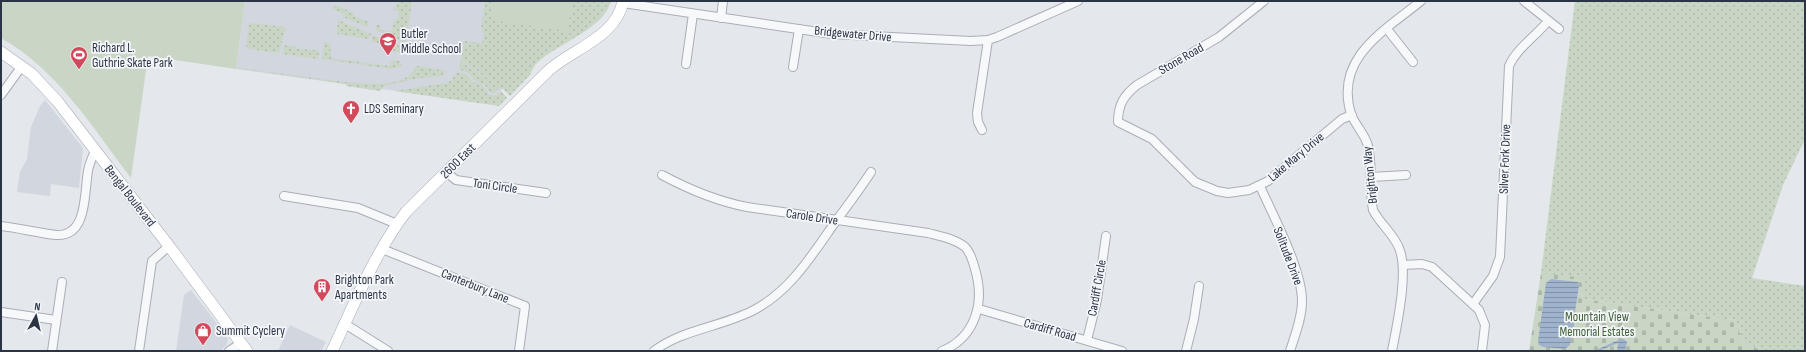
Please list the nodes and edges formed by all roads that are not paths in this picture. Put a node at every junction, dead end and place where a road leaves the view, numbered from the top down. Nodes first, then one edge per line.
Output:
1 (724, 1) edge
2 (1078, 1) edge
3 (1420, 1) edge
4 (1524, 1) edge
5 (623, 2) edge
6 (1259, 2) edge
7 (693, 14) junction
8 (721, 18) junction
9 (1548, 21) junction
10 (799, 29) junction
11 (1387, 29) junction
12 (1559, 29) dead end
13 (988, 40) junction
14 (1, 52) edge
15 (1413, 62) dead end
16 (686, 64) dead end
17 (22, 66) junction
18 (793, 67) dead end
19 (1, 95) edge
20 (1352, 116) junction
21 (1118, 122) joint
22 (982, 130) dead end
23 (95, 151) junction
24 (446, 172) junction
25 (871, 172) dead end
26 (662, 175) dead end
27 (1406, 175) dead end
28 (1371, 177) junction
29 (1260, 186) junction
30 (546, 193) dead end
31 (284, 196) dead end
32 (837, 220) junction
33 (397, 224) junction
34 (1, 226) edge
35 (1106, 236) dead end
36 (170, 246) junction
37 (382, 249) junction
38 (1403, 265) junction
39 (62, 282) dead end
40 (1198, 286) dead end
41 (1473, 304) junction
42 (979, 309) junction
43 (1, 312) edge
44 (56, 320) junction
45 (345, 324) junction
46 (1087, 340) junction
47 (244, 347) edge
48 (52, 351) edge
49 (139, 351) edge
50 (229, 351) edge
51 (332, 351) edge
52 (388, 351) edge
53 (519, 351) edge
54 (654, 351) edge
55 (942, 351) edge
56 (1122, 351) edge
57 (1186, 351) edge
58 (1290, 351) edge
59 (1392, 351) edge
60 (1482, 351) edge

1 - 8 street
2 - 13 street, Bridgewater Drive
3 - 11 street, Brighton Way
4 - 9 street
5 - 7 street, Bridgewater Drive
5 - 24 street, 2600 East
6 - 21 street, Stone Road
7 - 8 street, Bridgewater Drive
7 - 16 street
8 - 10 street, Bridgewater Drive
9 - 12 street
9 - 41 street, Silver Fork Drive
10 - 13 street, Bridgewater Drive
10 - 18 street
11 - 15 street
11 - 20 street, Brighton Way
13 - 22 street
14 - 17 street, Bengal Boulevard
17 - 19 street
17 - 23 street, Bengal Boulevard
20 - 28 street, Brighton Way
20 - 29 street, Lake Mary Drive
21 - 29 street, Lake Mary Drive
23 - 34 street
23 - 36 street, Bengal Boulevard
24 - 30 street, Toni Circle
24 - 33 street, 2600 East
25 - 32 street
26 - 32 street, Carole Drive
27 - 28 street
28 - 38 street, Brighton Way
29 - 58 street, Solitude Drive
31 - 33 street
32 - 42 street, Carole Drive
32 - 54 street
33 - 37 street, 2600 East
35 - 46 street, Cardiff Circle
36 - 47 street, Bengal Boulevard
36 - 49 street
37 - 45 street, 2600 East
37 - 53 street, Canterbury Lane
38 - 41 street
38 - 59 street, Brighton Way
39 - 44 street
40 - 57 street
41 - 60 street
42 - 46 street, Cardiff Road
42 - 55 street
43 - 44 street
44 - 48 street
45 - 51 street, 2600 East
45 - 52 street
46 - 56 street, Cardiff Road
47 - 50 street

